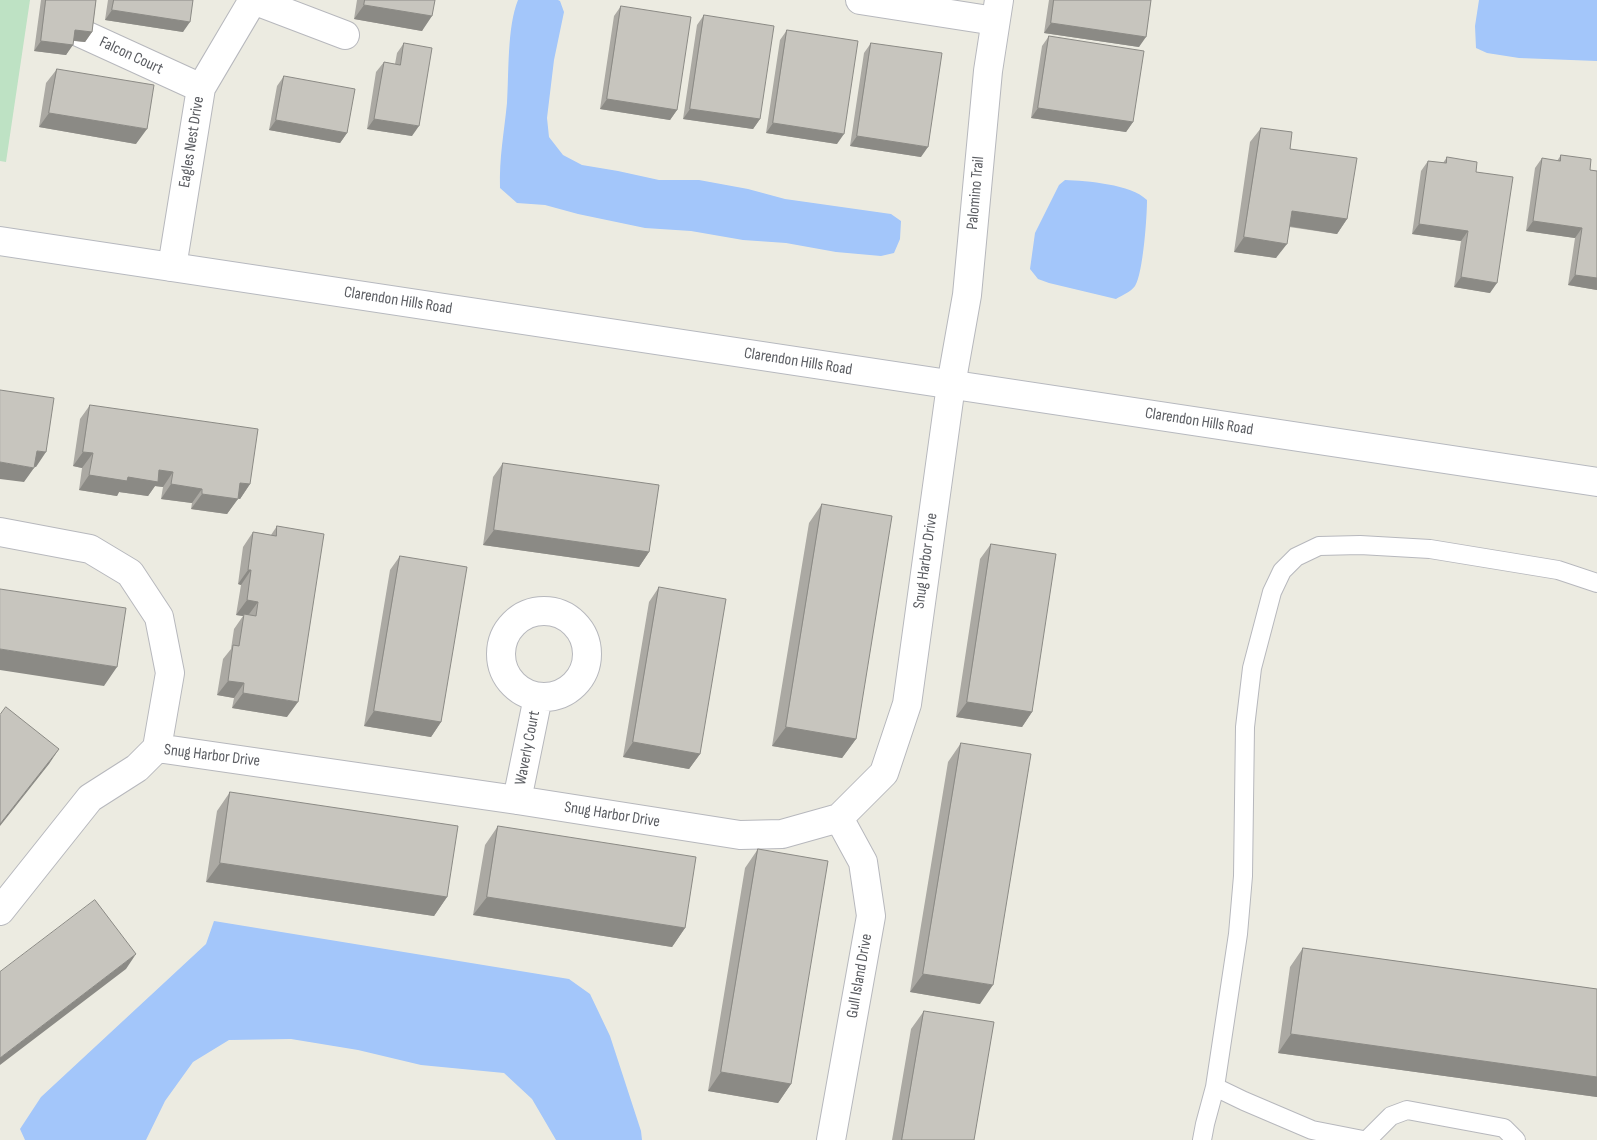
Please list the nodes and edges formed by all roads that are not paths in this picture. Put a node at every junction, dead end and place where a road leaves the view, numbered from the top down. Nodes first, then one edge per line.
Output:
1 (253, 0) edge
2 (860, 0) edge
3 (997, 11) edge
4 (61, 24) edge
5 (345, 35) dead end
6 (201, 88) junction
7 (0, 241) edge
8 (172, 267) junction
9 (950, 385) junction
10 (1597, 482) edge
11 (0, 532) edge
12 (1597, 583) edge
13 (538, 697) dead end
14 (157, 748) junction
15 (517, 800) junction
16 (839, 818) junction
17 (0, 911) edge
18 (1216, 1087) junction
19 (831, 1140) edge
20 (1202, 1140) edge
21 (1365, 1140) edge
22 (1516, 1140) edge

1 - 5 street
1 - 6 street, Eagles Nest Drive
2 - 3 street
3 - 9 street, Palomino Trail
4 - 6 street, Falcon Court
6 - 8 street, Eagles Nest Drive
7 - 8 street, Clarendon Hills Road
8 - 9 street, Clarendon Hills Road
9 - 10 street, Clarendon Hills Road
9 - 16 street, Snug Harbor Drive
11 - 14 street
12 - 18 lane
13 - 15 street, Waverly Court
14 - 15 street, Snug Harbor Drive
14 - 17 street, Snug Harbor Drive
15 - 16 street, Snug Harbor Drive
16 - 19 street, Gull Island Drive
18 - 20 lane
18 - 21 lane
21 - 22 lane

